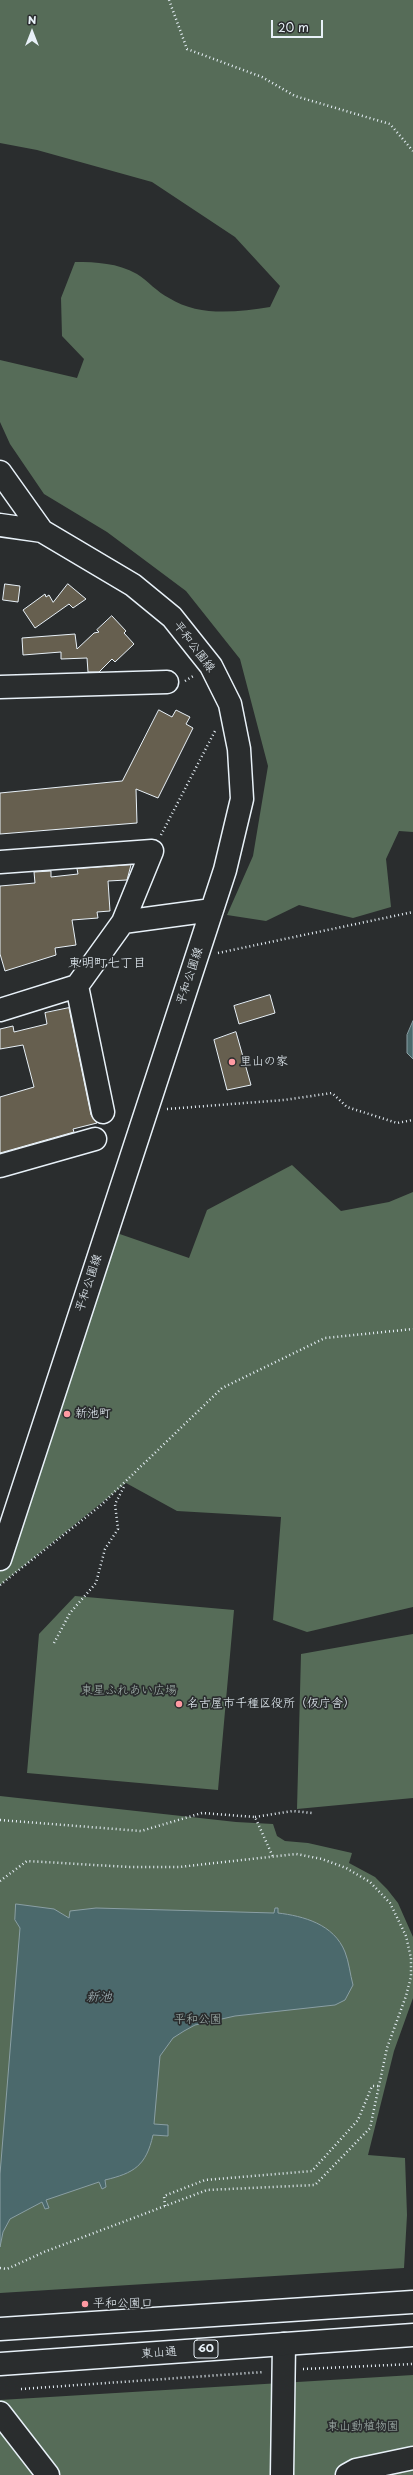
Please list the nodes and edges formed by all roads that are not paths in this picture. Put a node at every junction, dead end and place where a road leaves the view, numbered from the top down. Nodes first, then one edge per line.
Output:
1 (0, 472) edge
2 (0, 526) edge
3 (42, 531) junction
4 (167, 682) road end
5 (0, 687) edge
6 (0, 862) edge
7 (212, 910) junction
8 (123, 922) junction
9 (77, 986) junction
10 (0, 1010) edge
11 (103, 1112) dead end
12 (95, 1139) dead end
13 (0, 1166) edge
14 (0, 1559) edge
15 (413, 2302) edge
16 (0, 2329) edge
17 (413, 2335) edge
18 (284, 2344) junction
19 (0, 2364) edge
20 (0, 2413) edge
21 (413, 2458) edge
22 (48, 2475) edge
23 (282, 2475) edge
24 (347, 2475) edge

1 - 3 street, 平和公園線
2 - 3 street
3 - 7 street, 平和公園線
4 - 5 street
6 - 8 street
7 - 8 street
7 - 14 street, 平和公園線
8 - 9 street
9 - 10 street
9 - 11 street
12 - 13 street
15 - 16 street
17 - 18 street, 東山通 / 60
18 - 19 street, 東山通 / 60
18 - 23 street
20 - 22 street
21 - 24 street

